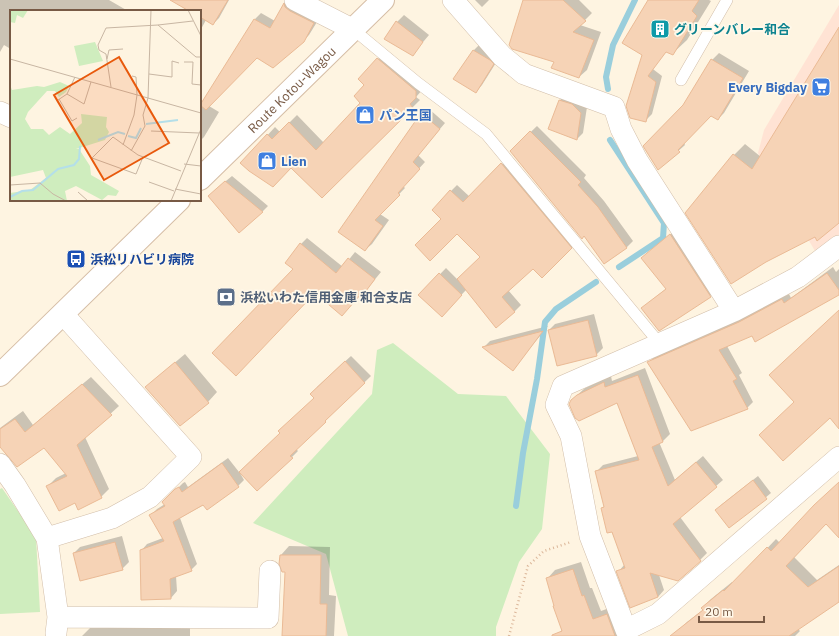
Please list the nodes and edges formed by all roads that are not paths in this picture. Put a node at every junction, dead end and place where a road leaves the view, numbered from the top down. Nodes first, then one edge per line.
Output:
1 (295, 0) edge
2 (383, 0) edge
3 (453, 0) edge
4 (727, 0) edge
5 (354, 30) junction
6 (681, 80) dead end
7 (0, 112) edge
8 (10, 117) edge
9 (201, 178) edge
10 (177, 201) edge
11 (837, 251) edge
12 (734, 311) junction
13 (63, 314) junction
14 (660, 344) junction
15 (0, 375) edge
16 (839, 457) edge
17 (0, 464) edge
18 (48, 538) junction
19 (270, 571) dead end

1 - 5 street
2 - 5 main road, Route Kotou-Wagou
3 - 12 street
4 - 6 lane
5 - 9 main road, Route Kotou-Wagou
5 - 14 lane
7 - 8 street
10 - 13 main road
11 - 12 street
12 - 14 street
13 - 15 main road
13 - 18 street
14 - 16 street
17 - 18 street
18 - 19 street

